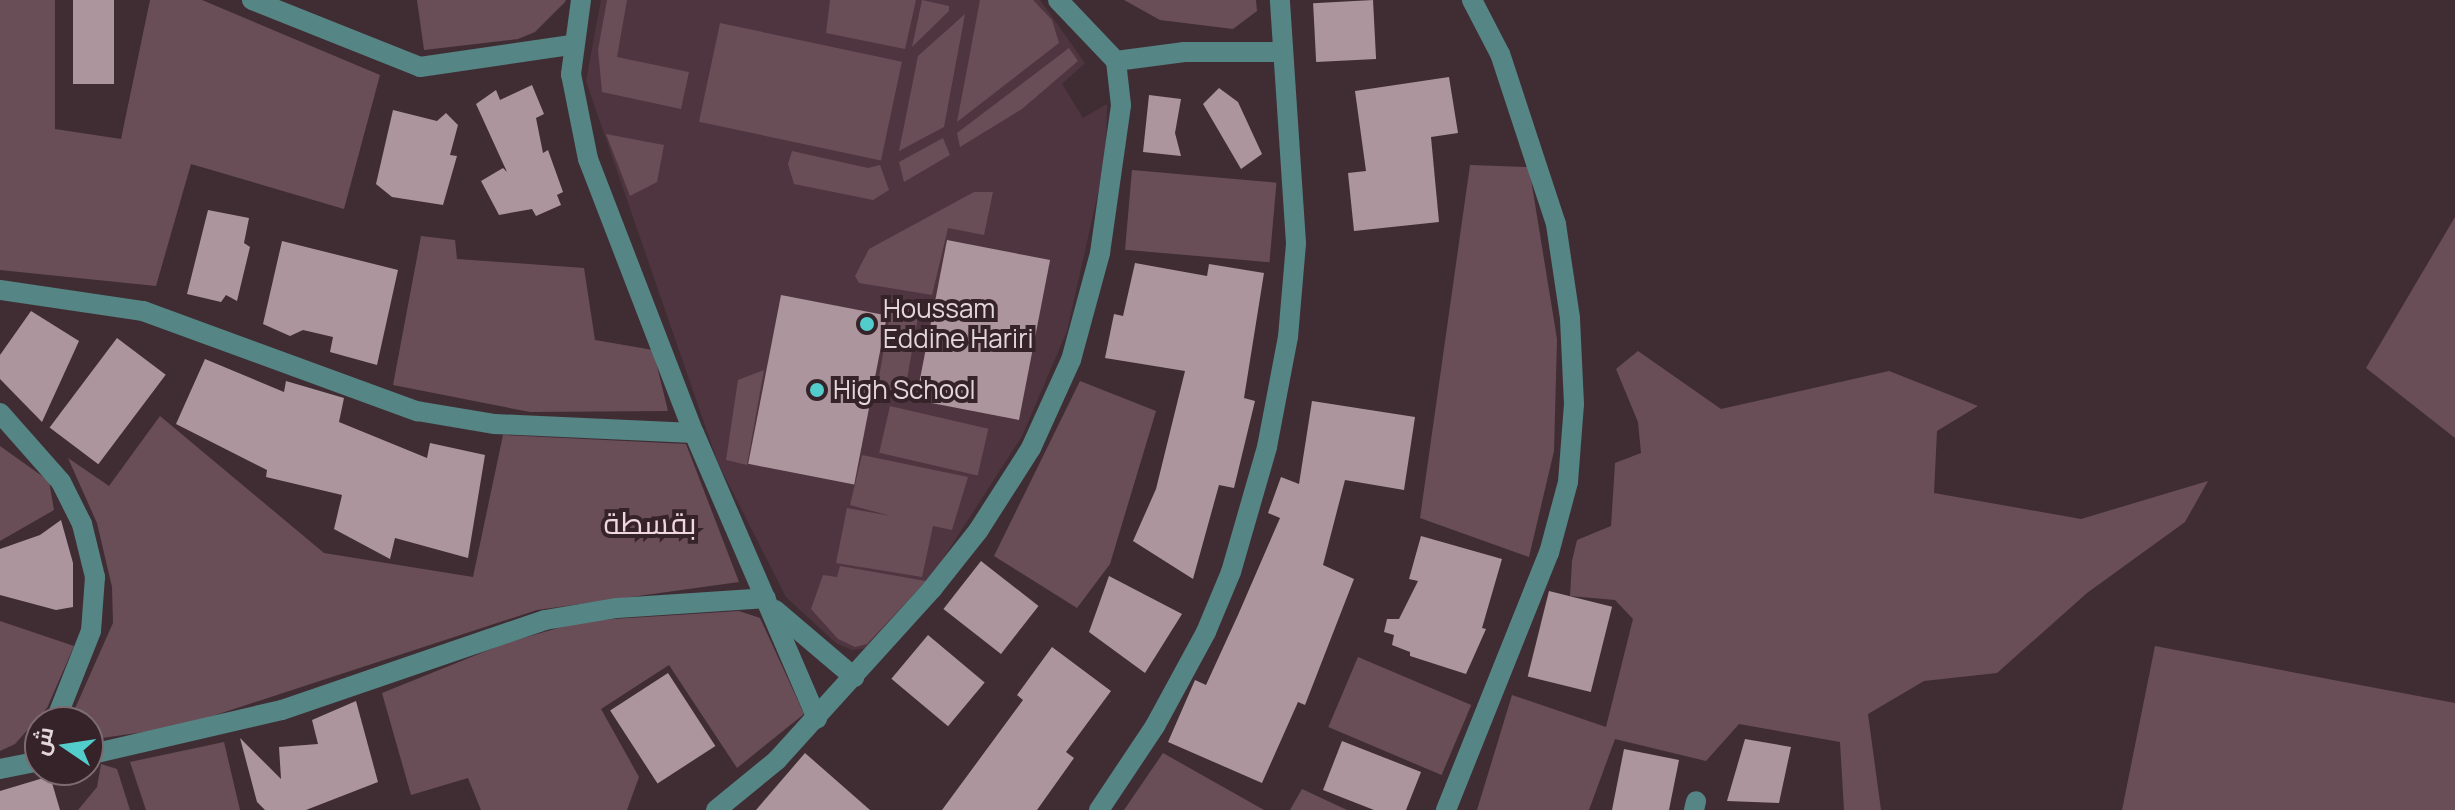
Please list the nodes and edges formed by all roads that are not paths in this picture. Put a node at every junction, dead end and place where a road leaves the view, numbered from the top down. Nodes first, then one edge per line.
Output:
1 (252, 0) edge
2 (581, 0) edge
3 (1058, 0) edge
4 (1280, 0) edge
5 (1472, 0) edge
6 (571, 45) junction
7 (1280, 52) junction
8 (1116, 61) junction
9 (0, 290) edge
10 (0, 413) edge
11 (694, 433) junction
12 (768, 602) junction
13 (854, 677) junction
14 (62, 706) edge
15 (817, 719) junction
16 (104, 752) edge
17 (24, 763) edge
18 (0, 769) edge
19 (716, 810) edge
20 (1099, 810) edge
21 (1446, 810) edge

1 - 6 street
2 - 6 street
3 - 8 street
4 - 7 street
5 - 21 street
6 - 11 street
7 - 8 street
7 - 20 street
8 - 13 street
9 - 11 street
10 - 14 street
11 - 12 street
12 - 13 street
12 - 15 street
12 - 16 street
13 - 15 street
15 - 19 street
17 - 18 street

